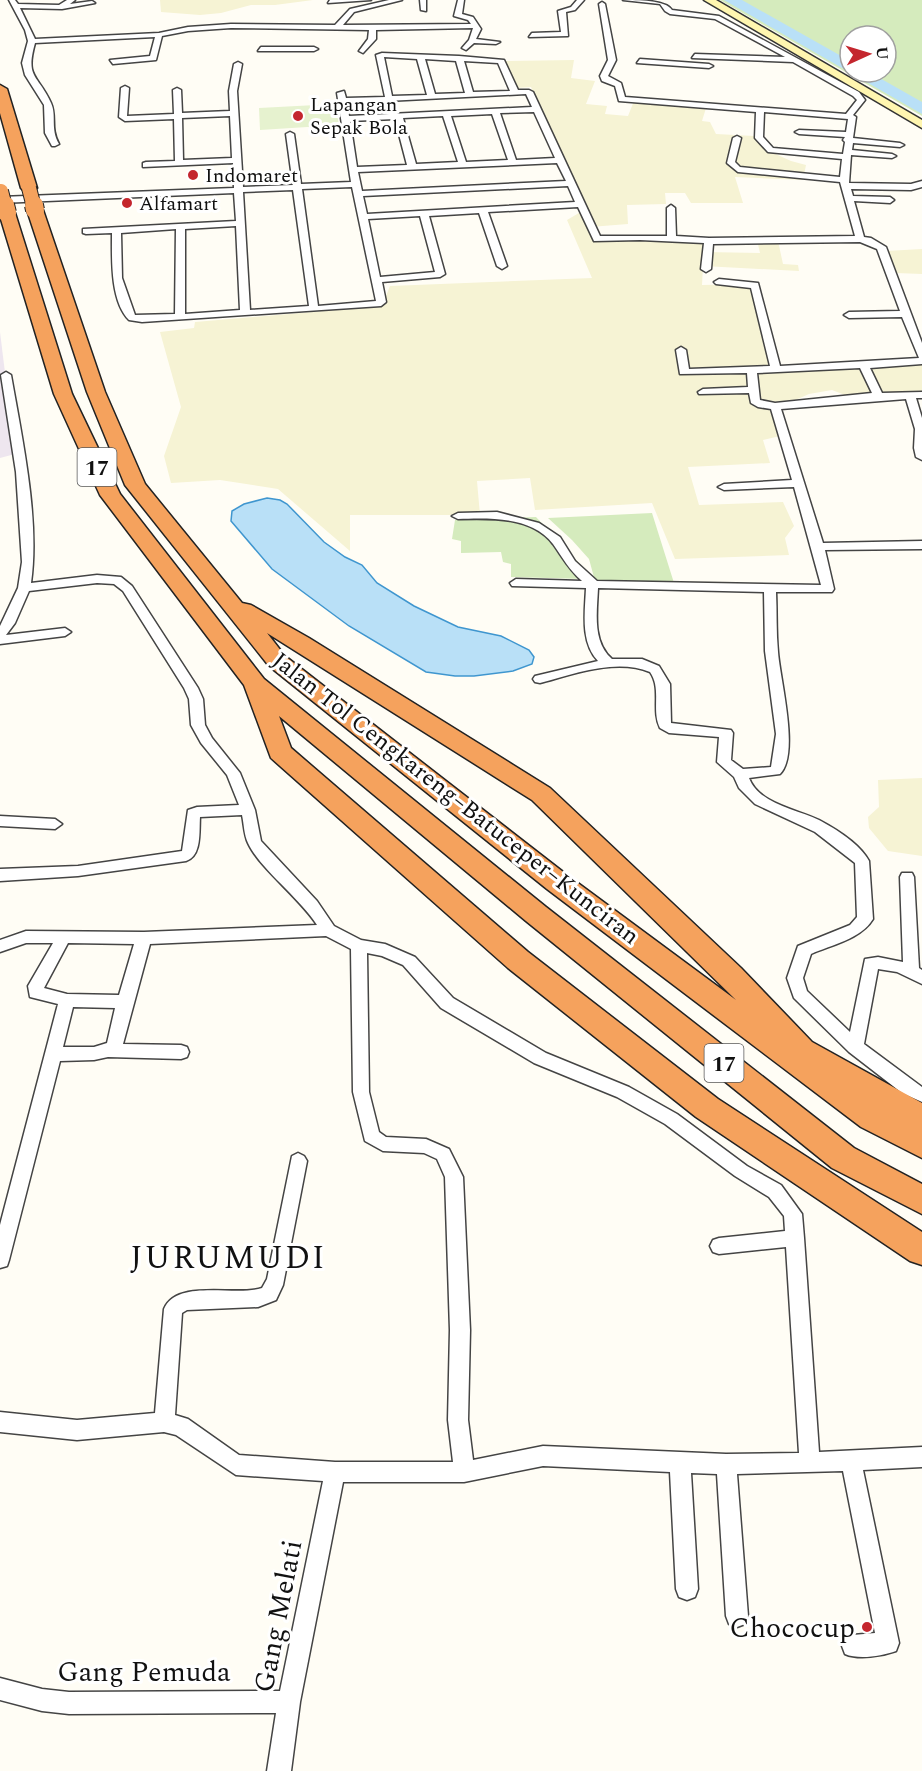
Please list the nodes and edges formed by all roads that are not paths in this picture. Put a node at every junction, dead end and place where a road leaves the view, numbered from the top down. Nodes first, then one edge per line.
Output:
1 (72, 0) edge
2 (399, 0) edge
3 (423, 0) edge
4 (462, 0) edge
5 (709, 0) edge
6 (630, 1) edge
7 (330, 2) dead end
8 (370, 2) edge
9 (591, 2) edge
10 (15, 3) edge
11 (92, 3) dead end
12 (62, 7) junction
13 (424, 10) dead end
14 (476, 26) junction
15 (336, 28) junction
16 (373, 28) junction
17 (159, 35) junction
18 (532, 35) dead end
19 (32, 41) junction
20 (472, 41) junction
21 (263, 42) junction
22 (496, 42) dead end
23 (314, 50) dead end
24 (363, 51) dead end
25 (420, 56) junction
26 (461, 56) junction
27 (796, 60) junction
28 (640, 61) dead end
29 (113, 62) dead end
30 (238, 64) dead end
31 (693, 65) junction
32 (712, 66) dead end
33 (691, 76) dead end
34 (125, 88) dead end
35 (0, 89) edge
36 (177, 90) dead end
37 (514, 91) junction
38 (470, 94) junction
39 (432, 97) junction
40 (389, 98) junction
41 (537, 109) junction
42 (495, 111) junction
43 (760, 111) junction
44 (234, 114) junction
45 (446, 114) junction
46 (849, 115) junction
47 (398, 116) junction
48 (178, 117) junction
49 (345, 118) junction
50 (922, 125) edge
51 (800, 132) dead end
52 (290, 134) dead end
53 (737, 138) dead end
54 (848, 138) junction
55 (55, 144) dead end
56 (900, 145) dead end
57 (847, 155) junction
58 (892, 156) dead end
59 (237, 160) junction
60 (560, 160) junction
61 (767, 161) junction
62 (513, 162) junction
63 (179, 164) junction
64 (146, 165) dead end
65 (463, 165) junction
66 (412, 167) junction
67 (354, 170) junction
68 (570, 183) junction
69 (844, 183) junction
70 (922, 184) edge
71 (297, 187) junction
72 (357, 189) junction
73 (238, 190) junction
74 (848, 198) junction
75 (2, 199) edge
76 (890, 200) dead end
77 (580, 204) junction
78 (671, 208) dead end
79 (483, 210) junction
80 (424, 214) junction
81 (363, 217) junction
82 (240, 223) junction
83 (181, 225) junction
84 (746, 227) dead end
85 (118, 230) junction
86 (86, 231) dead end
87 (672, 239) junction
88 (860, 239) junction
89 (710, 241) junction
90 (747, 242) junction
91 (502, 266) dead end
92 (706, 269) dead end
93 (377, 280) junction
94 (718, 282) dead end
95 (314, 309) junction
96 (245, 313) junction
97 (905, 314) junction
98 (849, 315) dead end
99 (180, 317) junction
100 (681, 350) dead end
101 (922, 359) edge
102 (864, 365) junction
103 (752, 370) junction
104 (776, 370) junction
105 (6, 375) dead end
106 (753, 390) junction
107 (703, 392) dead end
108 (916, 395) edge
109 (878, 396) junction
110 (775, 405) junction
111 (922, 457) edge
112 (798, 483) junction
113 (724, 487) dead end
114 (458, 516) dead end
115 (922, 545) edge
116 (818, 547) junction
117 (592, 583) junction
118 (516, 584) dead end
119 (24, 588) junction
120 (770, 589) junction
121 (230, 603) junction
122 (65, 632) dead end
123 (0, 635) edge
124 (0, 640) edge
125 (607, 662) junction
126 (540, 680) dead end
127 (256, 684) junction
128 (740, 774) junction
129 (248, 810) junction
130 (0, 821) edge
131 (56, 824) dead end
132 (0, 875) edge
133 (907, 877) dead end
134 (329, 930) junction
135 (144, 938) junction
136 (63, 939) junction
137 (0, 946) edge
138 (359, 946) junction
139 (916, 974) edge
140 (67, 1000) junction
141 (125, 1002) junction
142 (855, 1047) junction
143 (110, 1051) junction
144 (181, 1052) dead end
145 (53, 1053) junction
146 (922, 1095) edge
147 (922, 1118) edge
148 (922, 1145) edge
149 (298, 1161) dead end
150 (922, 1200) edge
151 (795, 1238) junction
152 (719, 1246) dead end
153 (922, 1250) edge
154 (0, 1260) edge
155 (0, 1422) edge
156 (164, 1422) junction
157 (922, 1457) edge
158 (680, 1461) junction
159 (851, 1461) junction
160 (810, 1463) junction
161 (726, 1464) junction
162 (335, 1472) junction
163 (464, 1472) junction
164 (687, 1589) dead end
165 (737, 1616) dead end
166 (853, 1646) dead end
167 (0, 1689) edge
168 (288, 1702) junction
169 (279, 1771) edge

1 - 12 street
2 - 8 street
3 - 13 street
4 - 14 street
5 - 50 main road
6 - 9 street
6 - 27 street
7 - 8 street
8 - 15 street
9 - 18 street
9 - 43 street
10 - 12 street
10 - 19 street
11 - 12 street
14 - 16 street
14 - 20 street
15 - 16 street
15 - 21 street
16 - 24 street
17 - 19 street
17 - 21 street
17 - 29 street
19 - 55 street
20 - 22 street
20 - 26 street
21 - 23 street
25 - 26 street
25 - 39 street
25 - 40 street
26 - 37 street
26 - 38 street
27 - 31 street
27 - 46 street
28 - 31 street
30 - 44 street
31 - 32 street
31 - 33 street
34 - 48 street
35 - 121 highway, Jalan Tol Cengkareng–Batuceper–Kunciran / 17, bridge
36 - 48 street
37 - 38 street
37 - 41 street
38 - 39 street
39 - 40 street
40 - 49 street
41 - 42 street
41 - 60 street
42 - 45 street
42 - 62 street
43 - 46 street
43 - 61 street
44 - 48 street
44 - 59 street
45 - 47 street
45 - 65 street
46 - 54 street
47 - 49 street
47 - 66 street
48 - 63 street
49 - 67 street
51 - 54 street
52 - 71 street
53 - 61 street
54 - 56 street
54 - 57 street
57 - 58 street
57 - 61 street
57 - 69 street
59 - 63 street
59 - 73 street
60 - 62 street
60 - 68 street
61 - 69 street
62 - 65 street
63 - 64 street
65 - 66 street
66 - 67 street
67 - 72 street
68 - 72 street
68 - 77 street
69 - 70 street
69 - 74 street
71 - 72 street
71 - 73 street
71 - 95 street
72 - 81 street
73 - 75 street
73 - 82 street
74 - 76 street
74 - 88 street
75 - 127 highway, Jalan Tol Cengkareng–Batuceper–Kunciran / 17
77 - 79 street
77 - 87 street
78 - 87 street
79 - 80 street
79 - 91 street
80 - 81 street
80 - 93 street
81 - 93 street
82 - 83 street
82 - 96 street
83 - 85 street
83 - 99 street
84 - 90 street
85 - 86 street
85 - 99 street
87 - 89 street
88 - 90 street
88 - 97 street
89 - 90 street
89 - 92 street
93 - 95 street
94 - 104 street
95 - 96 street
96 - 99 street
97 - 98 street
97 - 101 street
100 - 103 street
101 - 102 street
102 - 104 street
102 - 109 street
103 - 104 street
103 - 106 street
105 - 119 street
106 - 107 street
106 - 110 street
108 - 109 street
108 - 111 street
109 - 110 street
110 - 112 street
112 - 113 street
112 - 116 street
114 - 117 street
115 - 116 street
116 - 120 street
117 - 118 street
117 - 120 street
117 - 125 street
119 - 123 street
119 - 129 street
120 - 128 street
121 - 147 highway
121 - 148 highway, Jalan Tol Cengkareng–Batuceper–Kunciran / 17
122 - 124 street
125 - 126 street
125 - 128 street
127 - 150 highway, Jalan Tol Cengkareng–Batuceper–Kunciran / 17
127 - 153 highway
128 - 142 street
129 - 132 street
129 - 134 street
130 - 131 street
133 - 139 street
134 - 135 street
134 - 138 street
135 - 136 street
135 - 141 street
136 - 137 street
136 - 140 street
138 - 151 street
138 - 163 street
139 - 142 street
140 - 141 street
140 - 145 street
141 - 143 street
142 - 146 street
143 - 144 street
143 - 145 street
145 - 154 street
149 - 156 street
151 - 152 street
151 - 160 street
155 - 156 street
156 - 162 street
157 - 159 street
158 - 161 street
158 - 163 street
158 - 164 street
159 - 160 street
159 - 166 street
160 - 161 street
161 - 165 street
162 - 163 street
162 - 168 street, Gang Melati
167 - 168 street, Gang Pemuda
168 - 169 street, Gang Melati

